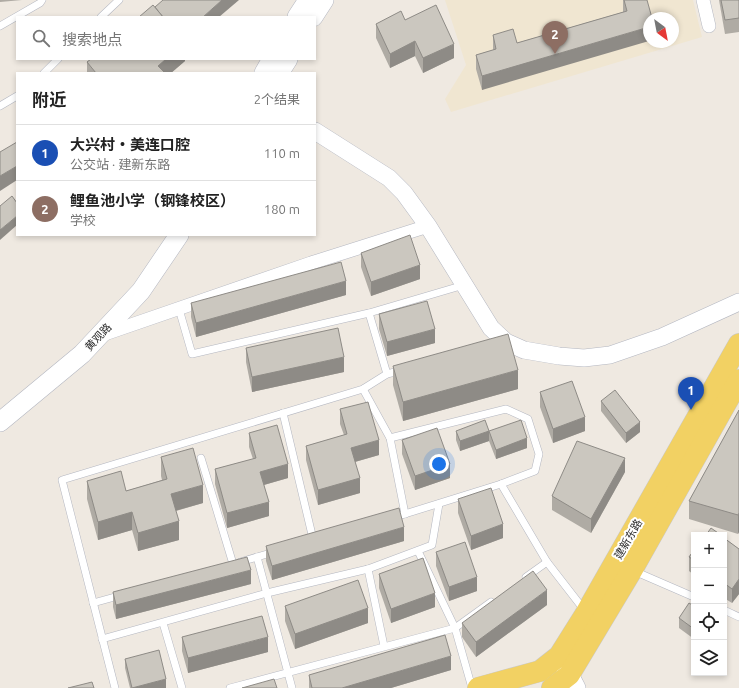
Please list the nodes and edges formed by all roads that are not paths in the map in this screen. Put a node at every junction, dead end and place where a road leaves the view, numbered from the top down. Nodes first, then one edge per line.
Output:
1 (42, 0) edge
2 (119, 0) edge
3 (308, 0) edge
4 (324, 0) edge
5 (703, 0) edge
6 (18, 16) edge
7 (102, 16) edge
8 (298, 16) edge
9 (314, 16) edge
10 (16, 17) edge
11 (0, 26) edge
12 (710, 26) dead end
13 (57, 60) edge
14 (271, 60) edge
15 (287, 60) edge
16 (45, 72) edge
17 (265, 72) edge
18 (280, 72) edge
19 (16, 97) edge
20 (0, 106) edge
21 (316, 132) edge
22 (428, 226) junction
23 (164, 236) edge
24 (178, 236) edge
25 (464, 285) junction
26 (739, 302) edge
27 (179, 309) junction
28 (369, 313) junction
29 (99, 336) junction
30 (739, 344) edge
31 (409, 368) edge
32 (387, 374) junction
33 (739, 380) edge
34 (363, 389) junction
35 (0, 406) edge
36 (283, 413) junction
37 (0, 422) edge
38 (390, 438) junction
39 (201, 458) dead end
40 (501, 484) junction
41 (439, 504) junction
42 (405, 514) junction
43 (383, 520) edge
44 (312, 540) edge
45 (278, 550) edge
46 (418, 551) junction
47 (257, 557) junction
48 (547, 562) junction
49 (368, 569) junction
50 (632, 570) junction
51 (522, 579) edge
52 (130, 593) edge
53 (267, 594) junction
54 (691, 596) edge
55 (498, 597) edge
56 (94, 603) junction
57 (727, 611) edge
58 (586, 613) junction
59 (739, 617) edge
60 (163, 623) junction
61 (455, 628) junction
62 (102, 639) junction
63 (384, 646) junction
64 (559, 656) junction
65 (288, 672) junction
66 (544, 679) edge
67 (573, 681) edge
68 (115, 688) edge
69 (182, 688) edge
70 (230, 688) edge
71 (292, 688) edge
72 (472, 688) edge
73 (478, 688) edge
74 (552, 688) edge

1 - 6 lane
2 - 7 lane
3 - 8 main road
4 - 9 main road
5 - 12 street
10 - 11 lane
13 - 16 lane
14 - 17 main road
15 - 18 main road
19 - 20 lane
21 - 22 street
22 - 25 street
22 - 27 street
23 - 35 main road, 黄观路
24 - 29 main road, 黄观路
25 - 26 street
25 - 28 lane
27 - 28 lane
27 - 29 street
28 - 32 lane
29 - 37 main road, 黄观路
30 - 58 main road, 建新东路
31 - 32 lane
32 - 34 lane
33 - 50 main road, 建新东路
34 - 36 lane
34 - 38 lane
36 - 44 lane
36 - 56 lane
38 - 40 lane
38 - 42 lane
39 - 47 lane
40 - 41 lane
40 - 48 lane
41 - 42 lane
41 - 46 lane
42 - 43 lane
45 - 47 lane
46 - 49 lane
46 - 61 lane
47 - 53 lane
48 - 51 lane
48 - 58 lane
49 - 53 lane
49 - 63 lane
50 - 54 lane
50 - 67 main road, 建新东路
52 - 56 lane
53 - 60 lane
53 - 65 lane
55 - 61 lane
56 - 62 lane
57 - 59 lane
58 - 64 main road, 建新东路
60 - 62 lane
60 - 69 lane
61 - 63 lane
61 - 72 lane
62 - 68 lane
63 - 65 lane
64 - 66 main road, 建新东路
64 - 67 main road
65 - 70 lane
65 - 71 lane
66 - 73 main road, 建新东路
67 - 74 main road, 建新东路

